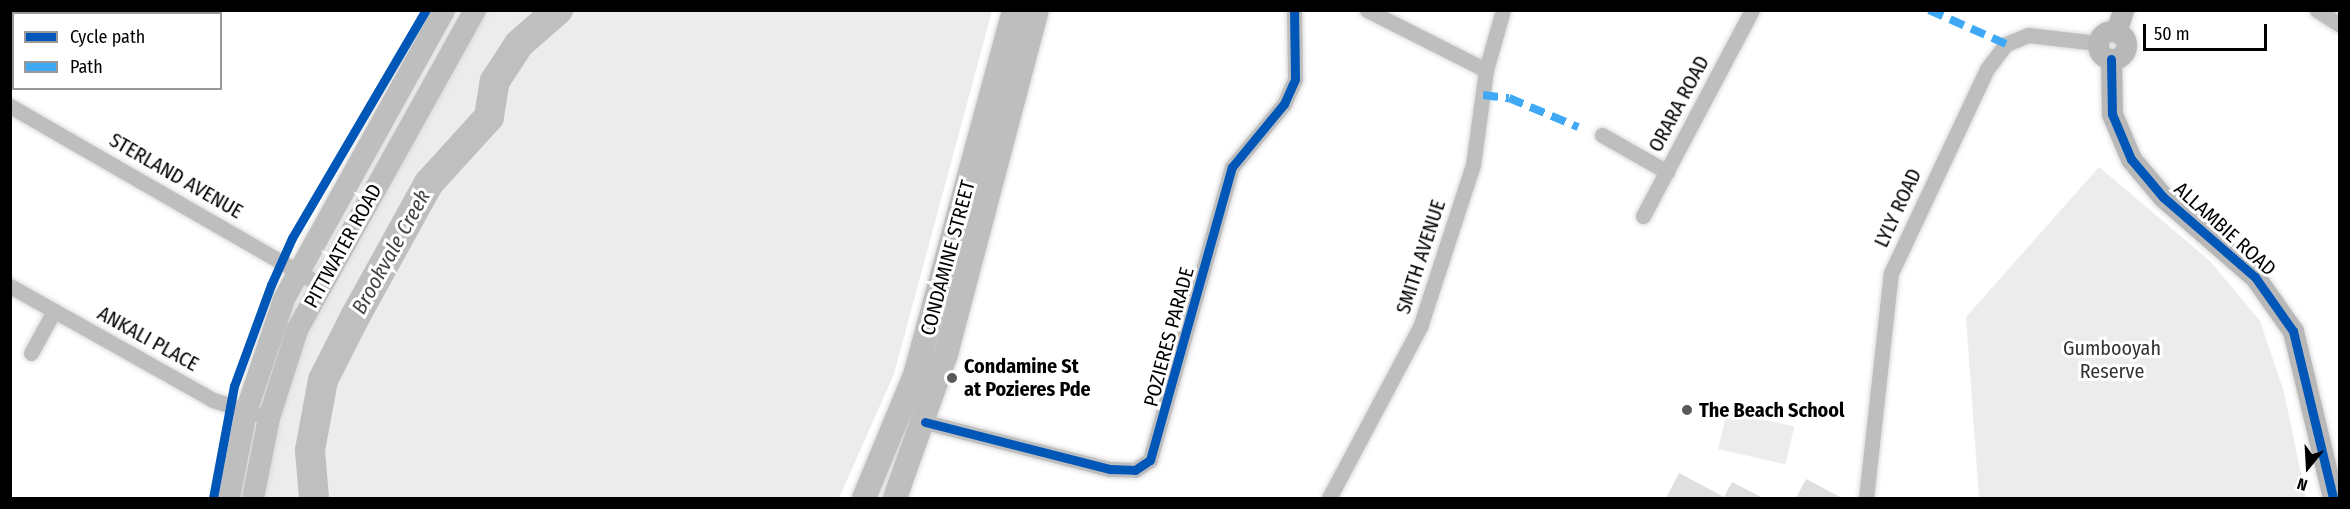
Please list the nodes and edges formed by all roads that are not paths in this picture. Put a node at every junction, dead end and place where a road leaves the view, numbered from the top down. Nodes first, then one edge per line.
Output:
1 (444, 10) edge
2 (475, 10) edge
3 (1014, 10) edge
4 (1037, 10) edge
5 (1294, 10) edge
6 (1367, 10) edge
7 (1503, 10) edge
8 (1752, 10) edge
9 (2123, 10) edge
10 (2317, 10) edge
11 (2340, 25) edge
12 (2108, 45) junction
13 (1486, 70) junction
14 (10, 106) edge
15 (1602, 135) dead end
16 (1667, 172) junction
17 (1642, 216) dead end
18 (297, 271) junction
19 (319, 284) junction
20 (10, 286) edge
21 (54, 311) junction
22 (31, 353) dead end
23 (246, 412) junction
24 (269, 418) junction
25 (925, 422) junction
26 (911, 459) junction
27 (229, 498) edge
28 (254, 498) edge
29 (864, 498) edge
30 (895, 498) edge
31 (908, 498) edge
32 (1329, 498) edge
33 (1866, 498) edge
34 (2332, 498) edge

1 - 18 main road, PITTWATER ROAD
2 - 19 main road, PITTWATER ROAD
3 - 29 highway, CONDAMINE STREET
4 - 25 highway, CONDAMINE STREET
5 - 25 street, POZIERES PARADE
6 - 13 street
7 - 13 street, SMITH AVENUE
8 - 16 street, ORARA ROAD
9 - 12 main road, ALLAMBIE ROAD
10 - 11 street
12 - 33 street, LYLY ROAD
12 - 34 main road, ALLAMBIE ROAD
13 - 32 street, SMITH AVENUE
14 - 18 street, STERLAND AVENUE
15 - 16 street
16 - 17 street, ORARA ROAD
18 - 19 street, STERLAND AVENUE
18 - 23 main road, PITTWATER ROAD
19 - 24 main road, PITTWATER ROAD
20 - 21 street, ANKALI PLACE
21 - 22 street
21 - 23 street, ANKALI PLACE
23 - 24 street, ANKALI PLACE
23 - 27 main road, PITTWATER ROAD
24 - 28 main road, PITTWATER ROAD
25 - 26 highway, CONDAMINE STREET
26 - 30 highway, CONDAMINE STREET
26 - 31 highway

